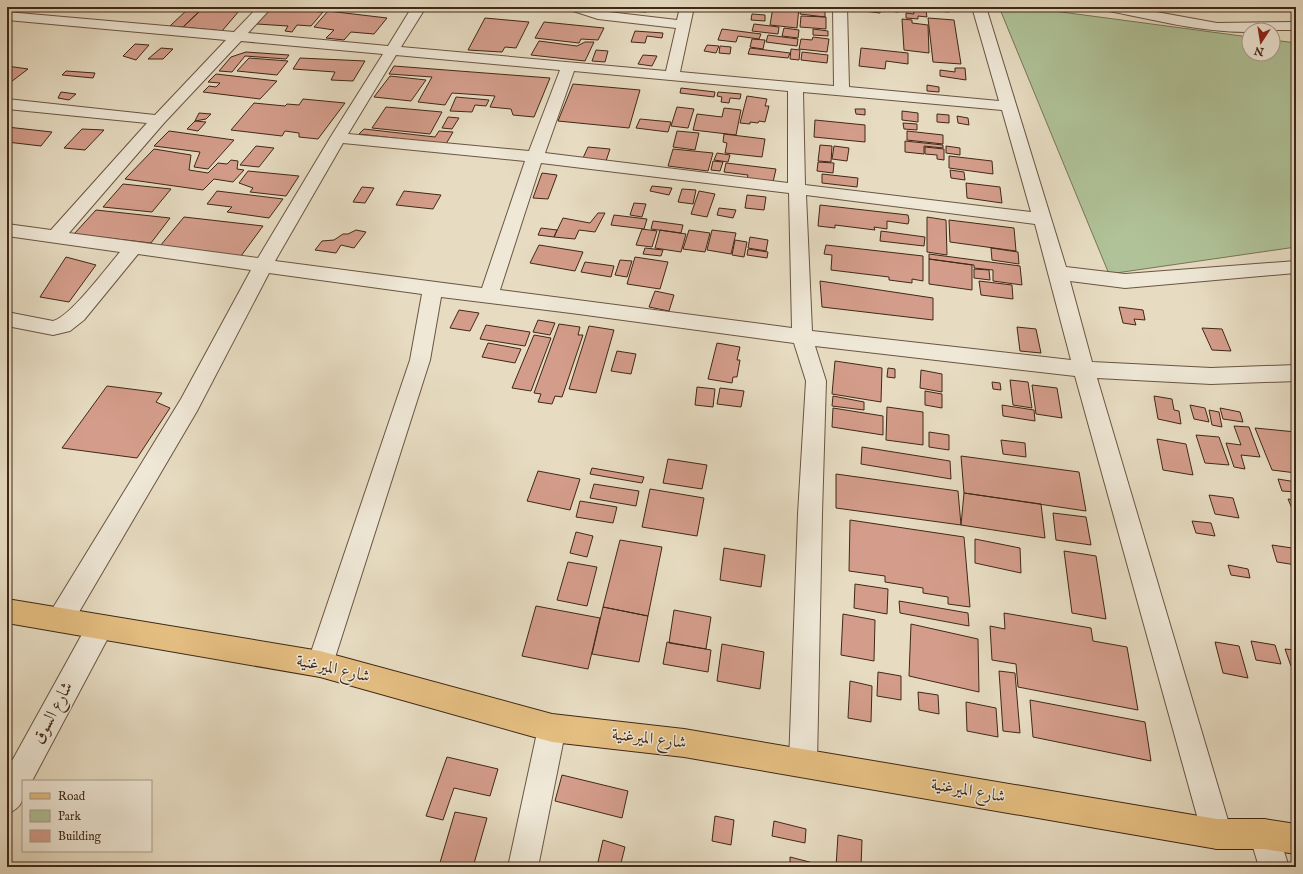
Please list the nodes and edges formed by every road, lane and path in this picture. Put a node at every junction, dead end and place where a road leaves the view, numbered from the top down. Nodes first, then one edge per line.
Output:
1 (264, 7) edge
2 (419, 7) edge
3 (575, 7) edge
4 (687, 7) edge
5 (840, 7) edge
6 (979, 7) edge
7 (1109, 7) edge
8 (100, 11) dead end
9 (7, 16) edge
10 (85, 23) junction
11 (684, 25) junction
12 (1296, 26) edge
13 (236, 37) junction
14 (392, 50) junction
15 (569, 66) junction
16 (672, 76) junction
17 (795, 86) junction
18 (842, 91) junction
19 (7, 104) edge
20 (1008, 106) junction
21 (159, 120) junction
22 (338, 138) junction
23 (535, 157) junction
24 (797, 190) junction
25 (1042, 219) junction
26 (7, 230) edge
27 (56, 236) junction
28 (134, 247) junction
29 (263, 266) junction
30 (1296, 267) edge
31 (1058, 272) junction
32 (433, 289) junction
33 (489, 295) junction
34 (7, 319) edge
35 (802, 337) junction
36 (1084, 370) junction
37 (1296, 373) edge
38 (7, 611) edge
39 (60, 620) junction
40 (100, 627) junction
41 (320, 664) junction
42 (552, 728) junction
43 (803, 763) junction
44 (7, 799) edge
45 (1217, 834) junction
46 (1264, 834) junction
47 (1296, 839) edge
48 (523, 867) edge
49 (1274, 867) edge

1 - 13 street
2 - 14 street
3 - 11 street
4 - 11 street
5 - 18 street
6 - 20 street
7 - 12 street
8 - 10 street
9 - 10 street
10 - 13 street
11 - 16 street
13 - 14 street
13 - 21 street
14 - 15 street
14 - 22 street
15 - 16 street
15 - 23 street
16 - 17 street
17 - 18 street
17 - 24 street
18 - 20 street
19 - 21 street
20 - 25 street
21 - 27 street
22 - 23 street
22 - 29 street
23 - 24 street
23 - 33 street
24 - 25 street
24 - 35 street
25 - 31 street
26 - 27 street
27 - 28 street
28 - 29 street
28 - 34 street
29 - 32 street
29 - 39 street
30 - 31 street
31 - 36 street
32 - 33 street
32 - 41 street
33 - 35 street
35 - 36 street
35 - 43 street
36 - 37 street
36 - 45 street
38 - 39 main road, شارع الميرغنية
39 - 40 main road, شارع الميرغنية
40 - 41 main road, شارع الميرغنية
40 - 44 street, شارع السوق
41 - 42 main road, شارع الميرغنية
42 - 43 main road, شارع الميرغنية
42 - 48 street
43 - 45 main road, شارع الميرغنية
45 - 46 main road, شارع الميرغنية
46 - 47 main road, شارع الميرغنية
46 - 49 street

